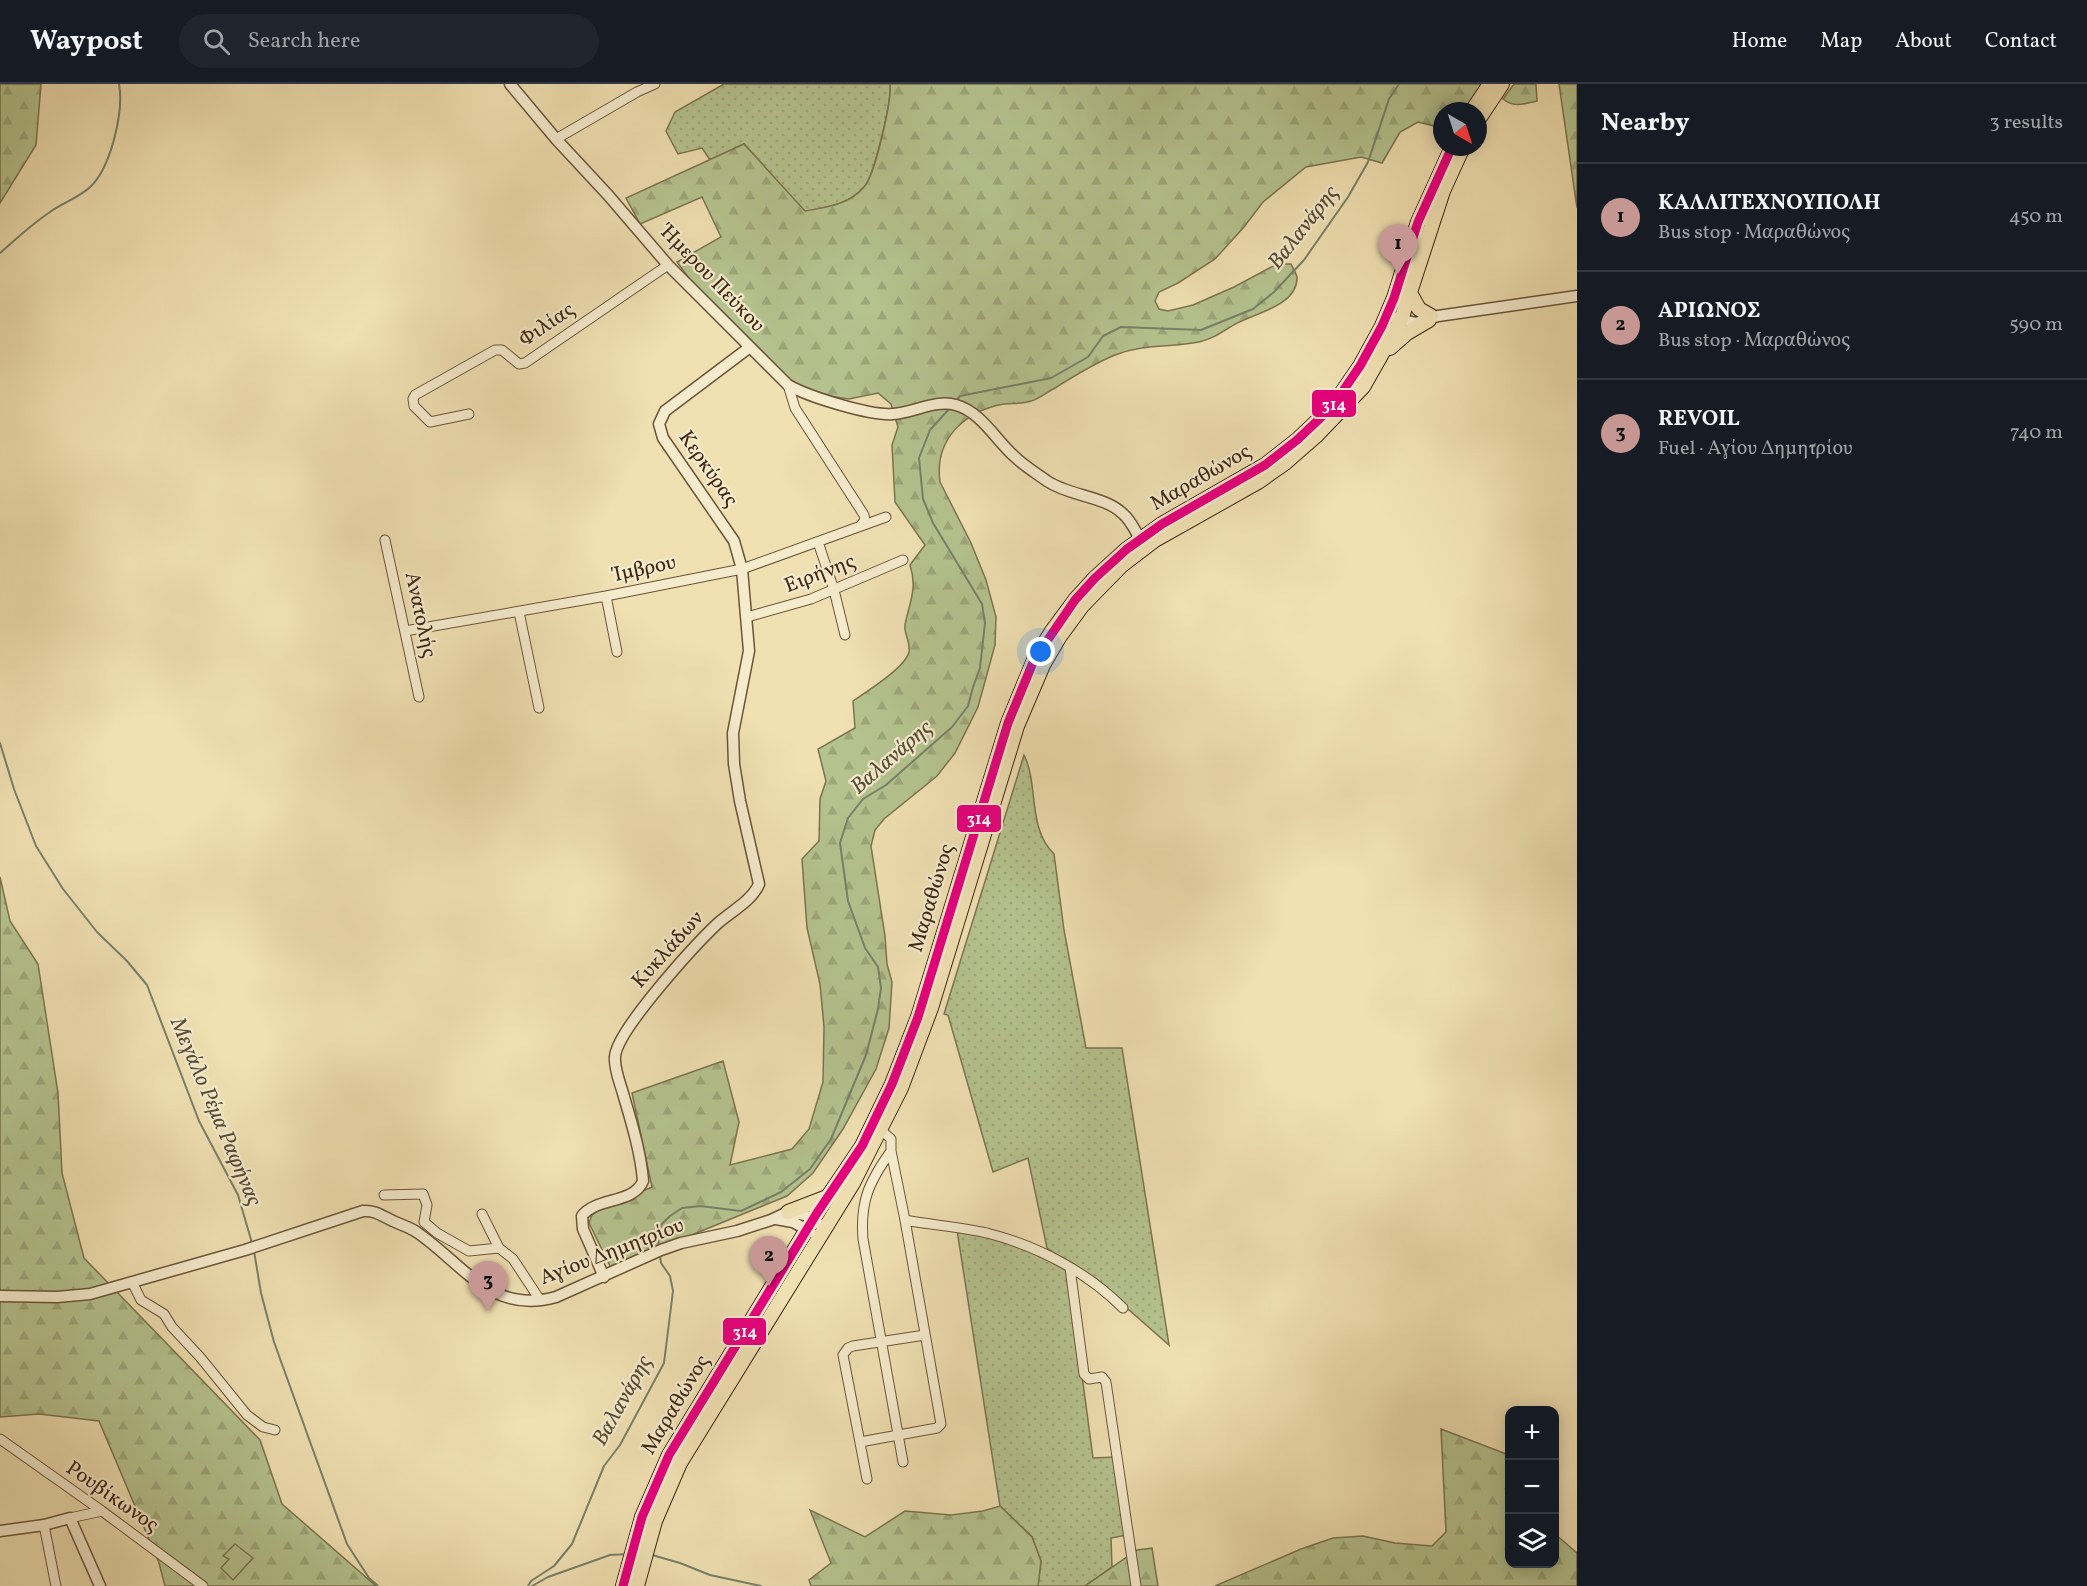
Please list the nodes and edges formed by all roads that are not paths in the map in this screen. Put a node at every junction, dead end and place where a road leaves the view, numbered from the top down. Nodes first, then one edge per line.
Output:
1 (510, 84) edge
2 (655, 84) edge
3 (1490, 84) edge
4 (1502, 84) edge
5 (1479, 102) edge
6 (1487, 106) edge
7 (556, 139) junction
8 (1448, 156) edge
9 (1459, 156) edge
10 (668, 265) junction
11 (1410, 293) junction
12 (1577, 296) edge
13 (1396, 314) junction
14 (1433, 317) junction
15 (750, 347) junction
16 (1382, 355) junction
17 (788, 385) junction
18 (469, 414) dead end
19 (886, 517) dead end
20 (861, 525) junction
21 (1140, 539) junction
22 (385, 540) dead end
23 (818, 542) junction
24 (903, 561) dead end
25 (742, 569) junction
26 (834, 590) junction
27 (606, 596) junction
28 (519, 612) junction
29 (747, 617) junction
30 (405, 632) junction
31 (845, 635) dead end
32 (617, 652) dead end
33 (420, 697) dead end
34 (539, 708) dead end
35 (882, 1130) junction
36 (891, 1152) junction
37 (384, 1195) dead end
38 (827, 1197) junction
39 (788, 1212) junction
40 (482, 1214) dead end
41 (771, 1220) junction
42 (905, 1220) junction
43 (816, 1229) junction
44 (499, 1248) junction
45 (1070, 1268) junction
46 (604, 1277) junction
47 (132, 1282) junction
48 (0, 1296) edge
49 (540, 1300) junction
50 (1123, 1308) dead end
51 (925, 1335) junction
52 (881, 1341) junction
53 (275, 1430) dead end
54 (899, 1435) junction
55 (0, 1439) edge
56 (860, 1442) junction
57 (903, 1462) dead end
58 (867, 1479) dead end
59 (102, 1511) junction
60 (70, 1518) junction
61 (44, 1525) junction
62 (0, 1532) edge
63 (635, 1566) junction
64 (57, 1586) edge
65 (100, 1586) edge
66 (203, 1586) edge
67 (623, 1586) edge
68 (637, 1586) edge
69 (1136, 1586) edge

1 - 7 street, Ήμερου Πεύκου
2 - 7 street
3 - 5 main road
4 - 6 main road
7 - 10 street, Ήμερου Πεύκου
8 - 13 main road, Μαραθώνος
9 - 11 main road, Μαραθώνος
10 - 15 street, Ήμερου Πεύκου
10 - 18 street, Φιλίας
11 - 13 main road, Μαραθώνος
11 - 14 main road
12 - 14 street
13 - 14 street
13 - 16 main road, Μαραθώνος
13 - 21 main road, Μαραθώνος
14 - 16 main road
15 - 17 street, Ήμερου Πεύκου
15 - 25 street, Κερκύρας
16 - 35 main road, Μαραθώνος
17 - 20 street
17 - 21 street, Ήμερου Πεύκου
19 - 20 street, Ίμβρου
20 - 23 street, Ίμβρου
21 - 38 main road, Μαραθώνος
22 - 30 street, Ανατολής
23 - 25 street, Ίμβρου
23 - 26 street
24 - 26 street, Ειρήνης
25 - 27 street, Ίμβρου
25 - 29 street, Κερκύρας
26 - 29 street, Ειρήνης
26 - 31 street
27 - 28 street, Ίμβρου
27 - 32 street
28 - 30 street, Ίμβρου
28 - 34 street
29 - 46 street, Κυκλάδων
30 - 33 street, Ανατολής
35 - 36 street
35 - 43 main road, Μαραθώνος
36 - 42 street
36 - 52 street
37 - 44 street
38 - 39 main road
38 - 43 main road, Μαραθώνος
39 - 41 street, Αγίου Δημητρίου
39 - 43 street
40 - 44 street
41 - 43 street, Αγίου Δημητρίου
41 - 46 street, Αγίου Δημητρίου
42 - 45 street
42 - 51 street
43 - 63 main road, Μαραθώνος
43 - 63 main road, Μαραθώνος
44 - 49 street
45 - 50 street
45 - 69 street
46 - 49 street, Αγίου Δημητρίου
47 - 48 street, Αγίου Δημητρίου
47 - 49 street, Αγίου Δημητρίου
47 - 53 street
51 - 52 street
51 - 54 street
52 - 54 street
52 - 56 street
54 - 56 street
54 - 57 street
55 - 59 street, Ρουβίκωνος
56 - 58 street
59 - 60 street
59 - 66 street, Ρουβίκωνος
60 - 61 street
60 - 65 street
61 - 62 street
61 - 64 street
63 - 67 main road, Μαραθώνος
63 - 68 main road, Μαραθώνος

